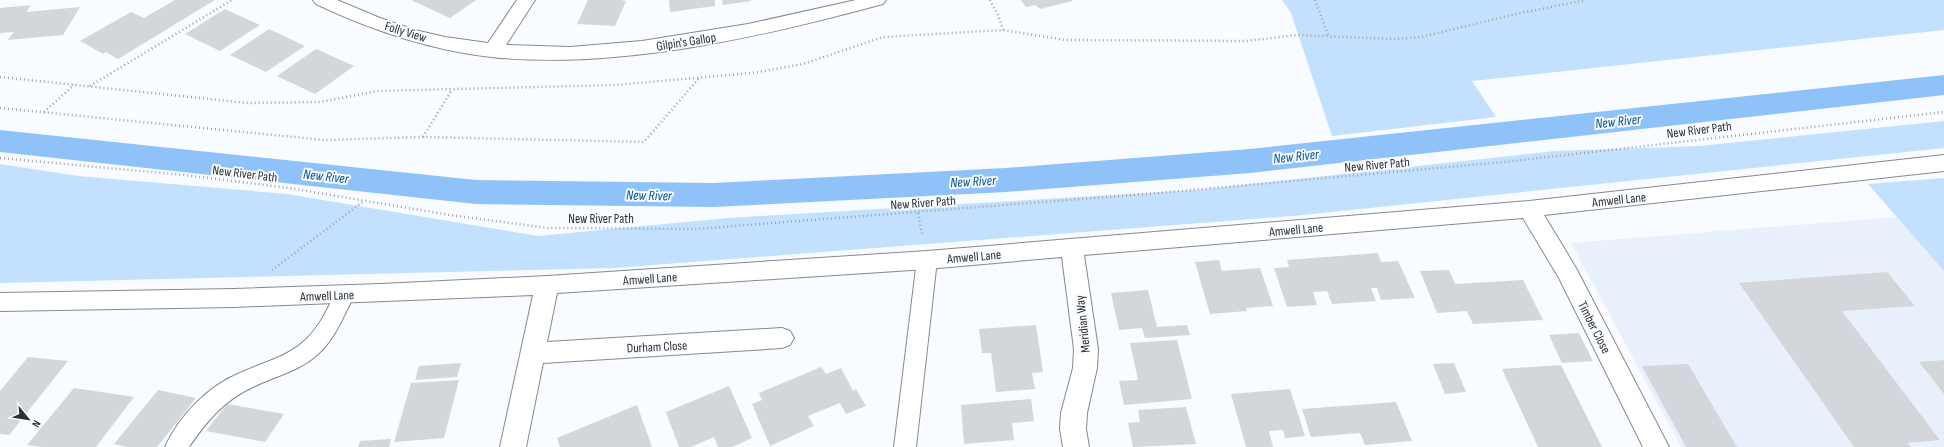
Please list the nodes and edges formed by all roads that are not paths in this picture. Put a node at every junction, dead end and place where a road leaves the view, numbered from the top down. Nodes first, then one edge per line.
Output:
1 (322, 0) edge
2 (526, 0) edge
3 (877, 0) edge
4 (492, 50) junction
5 (1944, 163) edge
6 (1529, 209) junction
7 (1072, 248) junction
8 (927, 260) junction
9 (547, 285) junction
10 (345, 294) junction
11 (0, 302) edge
12 (782, 338) dead end
13 (533, 353) junction
14 (176, 447) edge
15 (513, 447) edge
16 (904, 447) edge
17 (1076, 447) edge
18 (1656, 447) edge

1 - 4 street, Folly View
2 - 4 street
3 - 4 street, Gilpin's Gallop
5 - 6 street, Amwell Lane
6 - 7 street, Amwell Lane
6 - 18 street, Timber Close
7 - 8 street, Amwell Lane
7 - 17 street, Meridian Way
8 - 9 street, Amwell Lane
8 - 16 lane
9 - 10 street, Amwell Lane
9 - 13 street
10 - 11 street, Amwell Lane
10 - 14 lane
12 - 13 street, Durham Close
13 - 15 street

